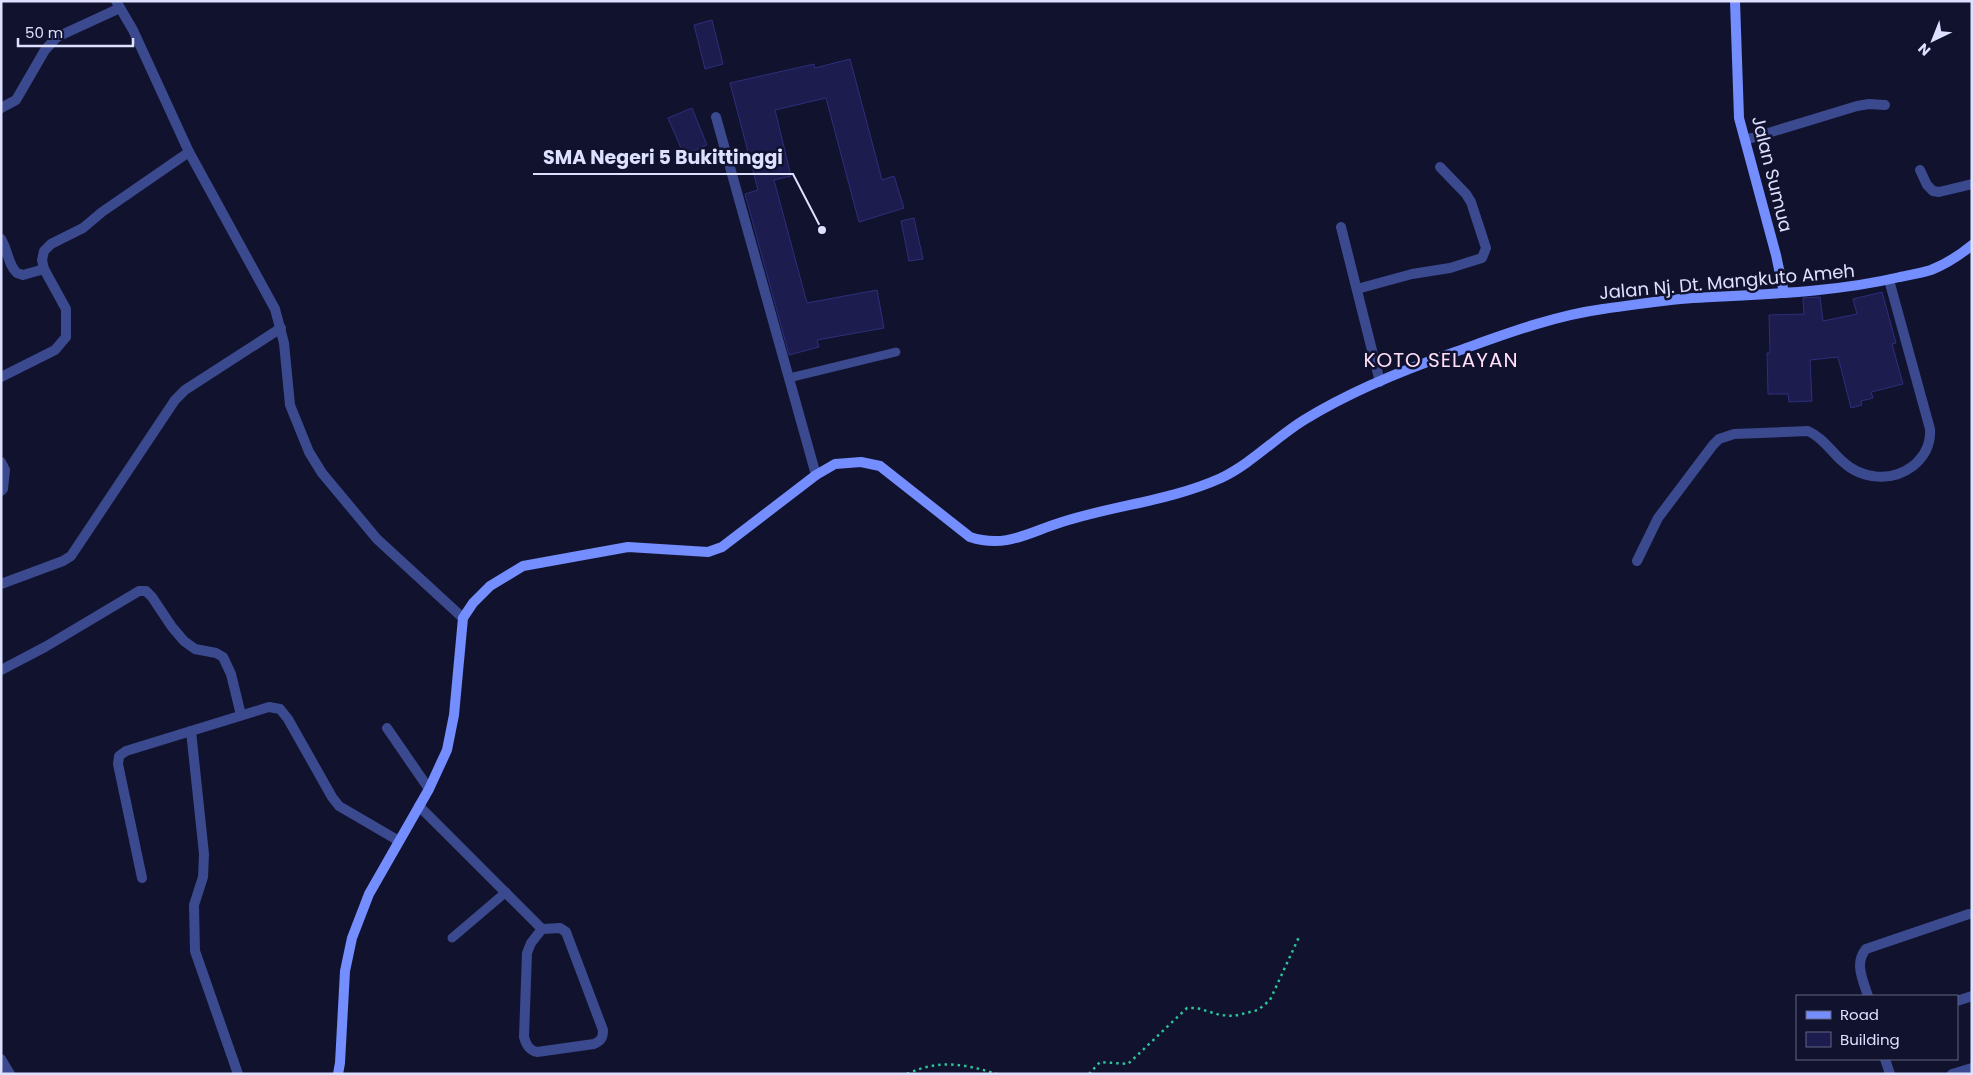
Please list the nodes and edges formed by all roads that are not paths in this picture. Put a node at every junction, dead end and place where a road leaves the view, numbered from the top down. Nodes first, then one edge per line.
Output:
1 (1736, 1) edge
2 (118, 5) edge
3 (1885, 106) dead end
4 (1, 108) edge
5 (716, 117) dead end
6 (1745, 140) junction
7 (189, 152) junction
8 (1440, 167) dead end
9 (1920, 170) dead end
10 (1972, 184) edge
11 (1341, 227) dead end
12 (1, 239) edge
13 (1972, 245) edge
14 (44, 269) junction
15 (1889, 280) junction
16 (1357, 290) junction
17 (1784, 292) junction
18 (281, 328) junction
19 (896, 352) dead end
20 (1, 378) edge
21 (789, 378) junction
22 (1380, 382) junction
23 (1, 462) edge
24 (816, 475) junction
25 (1, 491) edge
26 (1637, 561) dead end
27 (1, 584) edge
28 (463, 618) junction
29 (1, 670) edge
30 (241, 715) junction
31 (387, 728) dead end
32 (191, 731) junction
33 (429, 789) junction
34 (419, 806) junction
35 (399, 841) junction
36 (142, 878) dead end
37 (506, 892) junction
38 (1969, 914) dead end
39 (542, 929) junction
40 (452, 938) dead end
41 (1868, 995) edge
42 (1972, 996) edge
43 (1958, 1001) edge
44 (1, 1059) edge
45 (1886, 1060) edge
46 (1972, 1068) edge
47 (10, 1074) edge
48 (238, 1074) edge
49 (338, 1074) edge
50 (1890, 1074) edge
51 (1952, 1074) edge

1 - 6 street, Jalan Sumua
2 - 4 street
2 - 7 street
3 - 6 street
5 - 21 street
6 - 17 street, Jalan Sumua
7 - 14 street
7 - 18 street
8 - 16 street
9 - 10 street
11 - 16 street
12 - 14 street
13 - 15 street, Jalan Nj. Dt. Mangkuto Ameh
14 - 20 street
15 - 17 street, Jalan Nj. Dt. Mangkuto Ameh
15 - 26 street
16 - 22 street
17 - 22 street, Jalan Nj. Dt. Mangkuto Ameh
18 - 27 street
18 - 28 street
19 - 21 lane
21 - 24 street
22 - 24 street, Jalan Nj. Dt. Mangkuto Ameh
23 - 25 street
24 - 28 street, Jalan Nj. Dt. Mangkuto Ameh
28 - 33 street
29 - 30 street
30 - 32 street
30 - 35 street
31 - 33 street
32 - 36 street
32 - 48 street
33 - 34 street
34 - 35 street
34 - 37 street
35 - 49 street
37 - 39 street
37 - 40 lane
38 - 41 street
39 - 39 street
42 - 43 street
44 - 47 street
45 - 50 street
46 - 51 street

